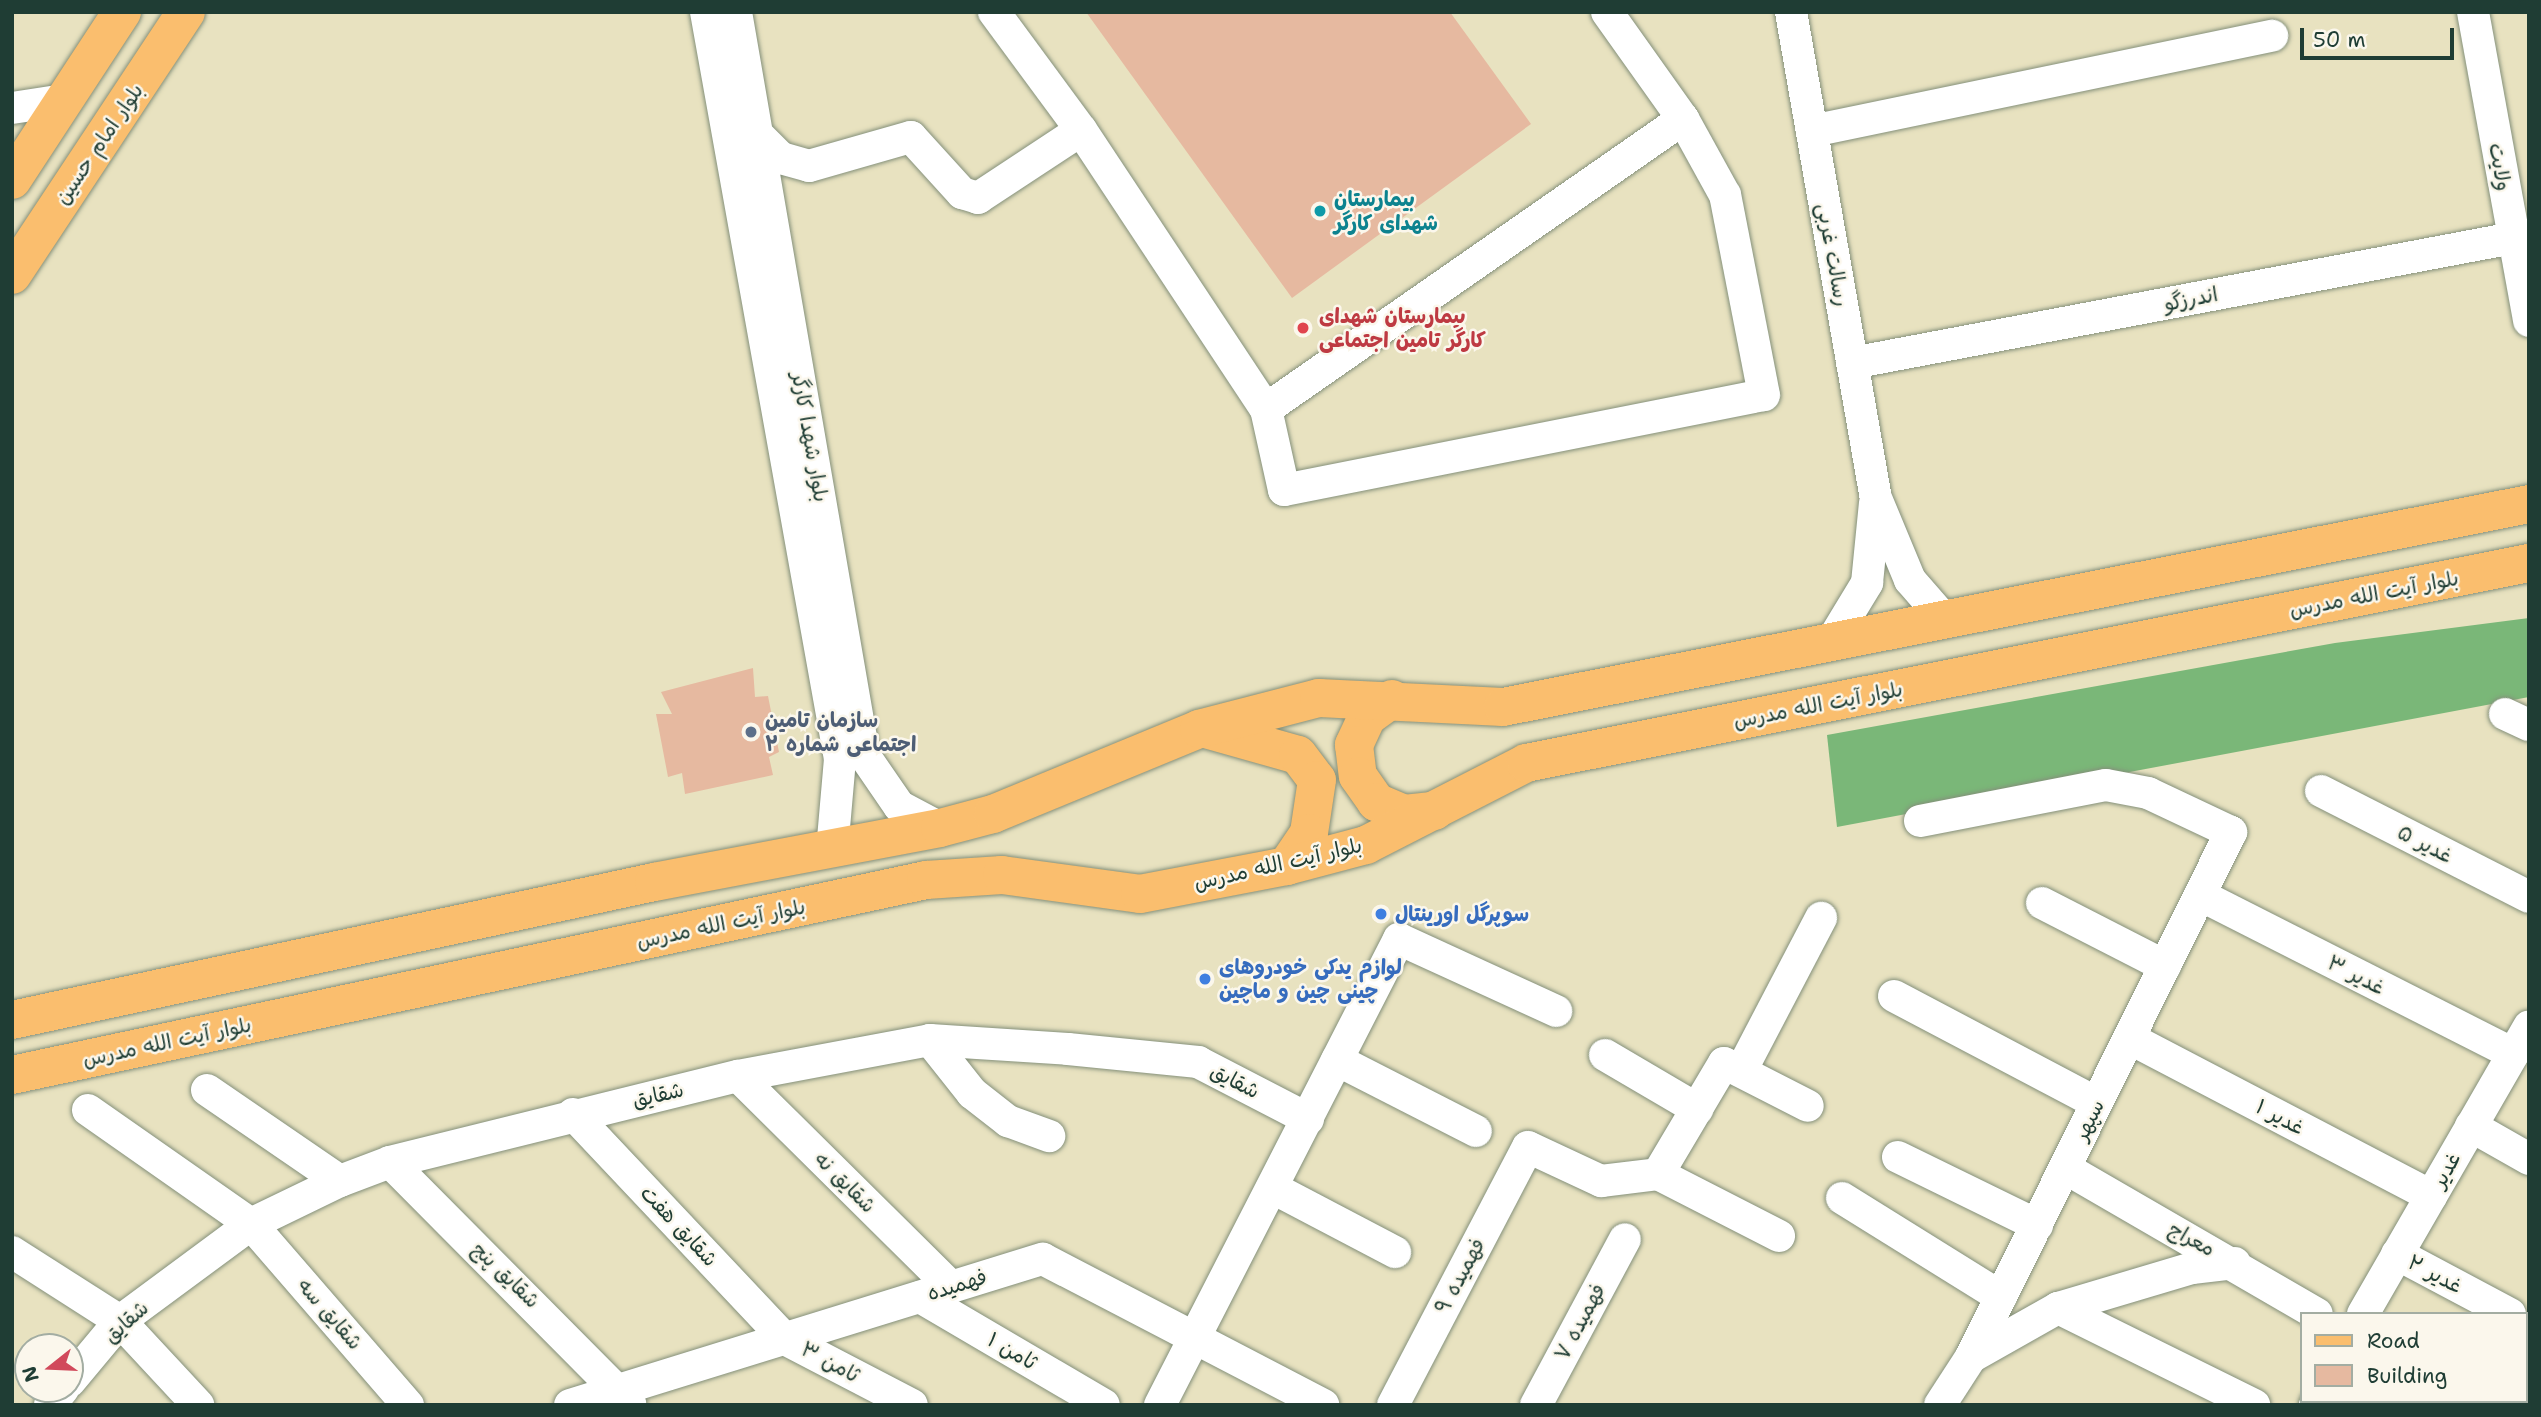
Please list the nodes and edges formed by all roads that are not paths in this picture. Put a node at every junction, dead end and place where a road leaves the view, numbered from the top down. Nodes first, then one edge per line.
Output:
1 (122, 12) edge
2 (186, 12) edge
3 (706, 12) edge
4 (737, 12) edge
5 (994, 12) edge
6 (1608, 12) edge
7 (1791, 12) edge
8 (2473, 12) edge
9 (2272, 36) dead end
10 (65, 100) junction
11 (12, 107) edge
12 (1684, 118) junction
13 (1081, 130) junction
14 (1812, 131) junction
15 (758, 135) junction
16 (12, 180) edge
17 (2521, 236) edge
18 (12, 275) edge
19 (2529, 321) edge
20 (1852, 363) junction
21 (1266, 409) junction
22 (1876, 498) junction
23 (2529, 504) edge
24 (2529, 563) edge
25 (1944, 619) junction
26 (1833, 639) junction
27 (1392, 699) junction
28 (1199, 729) junction
29 (2321, 792) dead end
30 (1435, 811) junction
31 (1920, 821) dead end
32 (940, 828) junction
33 (832, 850) junction
34 (1287, 866) junction
35 (2200, 895) junction
36 (2529, 897) edge
37 (2042, 903) dead end
38 (1821, 918) dead end
39 (2165, 966) junction
40 (1894, 996) dead end
41 (1556, 1011) dead end
42 (12, 1020) edge
43 (2529, 1026) edge
44 (2129, 1038) junction
45 (930, 1040) junction
46 (2513, 1054) junction
47 (1605, 1055) dead end
48 (1337, 1060) junction
49 (1741, 1071) junction
50 (12, 1075) edge
51 (738, 1076) junction
52 (207, 1090) dead end
53 (2097, 1103) junction
54 (1808, 1106) dead end
55 (1697, 1109) junction
56 (88, 1110) dead end
57 (573, 1114) junction
58 (1308, 1119) junction
59 (2471, 1126) junction
60 (1476, 1131) dead end
61 (1049, 1136) dead end
62 (1898, 1157) dead end
63 (2529, 1159) edge
64 (390, 1162) junction
65 (2064, 1168) junction
66 (1658, 1174) junction
67 (340, 1181) junction
68 (1273, 1188) junction
69 (2431, 1196) junction
70 (1842, 1198) dead end
71 (251, 1224) junction
72 (2037, 1225) junction
73 (1779, 1236) dead end
74 (1625, 1239) dead end
75 (12, 1252) edge
76 (1395, 1252) dead end
77 (2397, 1255) junction
78 (2235, 1264) junction
79 (951, 1287) junction
80 (920, 1297) junction
81 (2001, 1297) junction
82 (2059, 1308) junction
83 (2314, 1312) edge
84 (2364, 1312) edge
85 (2506, 1312) edge
86 (120, 1321) junction
87 (1196, 1338) junction
88 (785, 1339) junction
89 (1971, 1357) junction
90 (84, 1364) edge
91 (626, 1397) edge
92 (198, 1405) edge
93 (408, 1405) edge
94 (570, 1405) edge
95 (912, 1405) edge
96 (1104, 1405) edge
97 (1160, 1405) edge
98 (1323, 1405) edge
99 (1393, 1405) edge
100 (1536, 1405) edge
101 (1940, 1405) edge
102 (2254, 1405) edge

1 - 10 main road
2 - 18 main road, بلوار امام حسین
3 - 33 street, بلوار شهدا کارگر
4 - 15 street, بلوار شهدا کارگر
5 - 13 street
6 - 12 street
7 - 14 street, رسالت غربی
8 - 17 street, ولایت
9 - 14 street
10 - 11 street
10 - 16 main road
12 - 21 street
12 - 21 street
13 - 15 street
13 - 21 street
14 - 20 street, رسالت غربی
15 - 32 street, بلوار شهدا کارگر
17 - 19 street, ولایت
17 - 20 street, اندرزگو
20 - 22 street, رسالت غربی
22 - 25 street, رسالت غربی
22 - 26 street, رسالت غربی
23 - 25 main road
24 - 30 main road, بلوار آیت الله مدرس
25 - 26 main road
26 - 27 main road
27 - 28 main road
27 - 30 main road
28 - 32 main road
28 - 34 main road
29 - 36 street, غدیر ۵
30 - 34 main road, بلوار آیت الله مدرس
31 - 35 street, سپهر
32 - 33 main road
33 - 42 main road
34 - 50 main road, بلوار آیت الله مدرس
35 - 39 street, سپهر
35 - 46 street, غدیر ۳
37 - 39 street
38 - 49 street
39 - 44 street, سپهر
40 - 53 street
41 - 48 street
43 - 46 street, غدیر
44 - 53 street, سپهر
44 - 69 street, غدیر ۱
45 - 51 street, شقایق
45 - 58 street, شقایق
45 - 61 street
46 - 59 street, غدیر
47 - 55 street
48 - 58 street
48 - 60 street
49 - 54 street
49 - 55 street
51 - 57 street, شقایق
51 - 79 street, شقایق نه
52 - 67 street
53 - 65 street, سپهر
55 - 66 street
56 - 71 street, شقایق سه
57 - 64 street, شقایق
57 - 88 street, شقایق هفت
58 - 68 street
59 - 63 street
59 - 69 street, غدیر
62 - 72 street
64 - 67 street, شقایق
64 - 91 street, شقایق پنج
65 - 72 street, سپهر
65 - 78 street, معراج
66 - 73 street
66 - 99 street, فهمیده ۹
67 - 71 street, شقایق
68 - 76 street
68 - 87 street
69 - 77 street, غدیر
70 - 81 street
71 - 86 street, شقایق
71 - 93 street, شقایق سه
72 - 81 street, سپهر
74 - 100 street, فهمیده ۷
75 - 86 street
77 - 84 street, غدیر
77 - 85 street, غدیر ۲
78 - 82 street
78 - 83 street, معراج
79 - 80 street, فهمیده
79 - 87 street, فهمیده
80 - 88 street, فهمیده
80 - 96 street, ثامن ۱
81 - 89 street, سپهر
82 - 89 street
82 - 102 street
86 - 90 street, شقایق
86 - 92 street
87 - 97 street
87 - 98 street, فهمیده
88 - 91 street, فهمیده
88 - 95 street, ثامن ۳
89 - 101 street, سپهر
91 - 94 street, فهمیده

